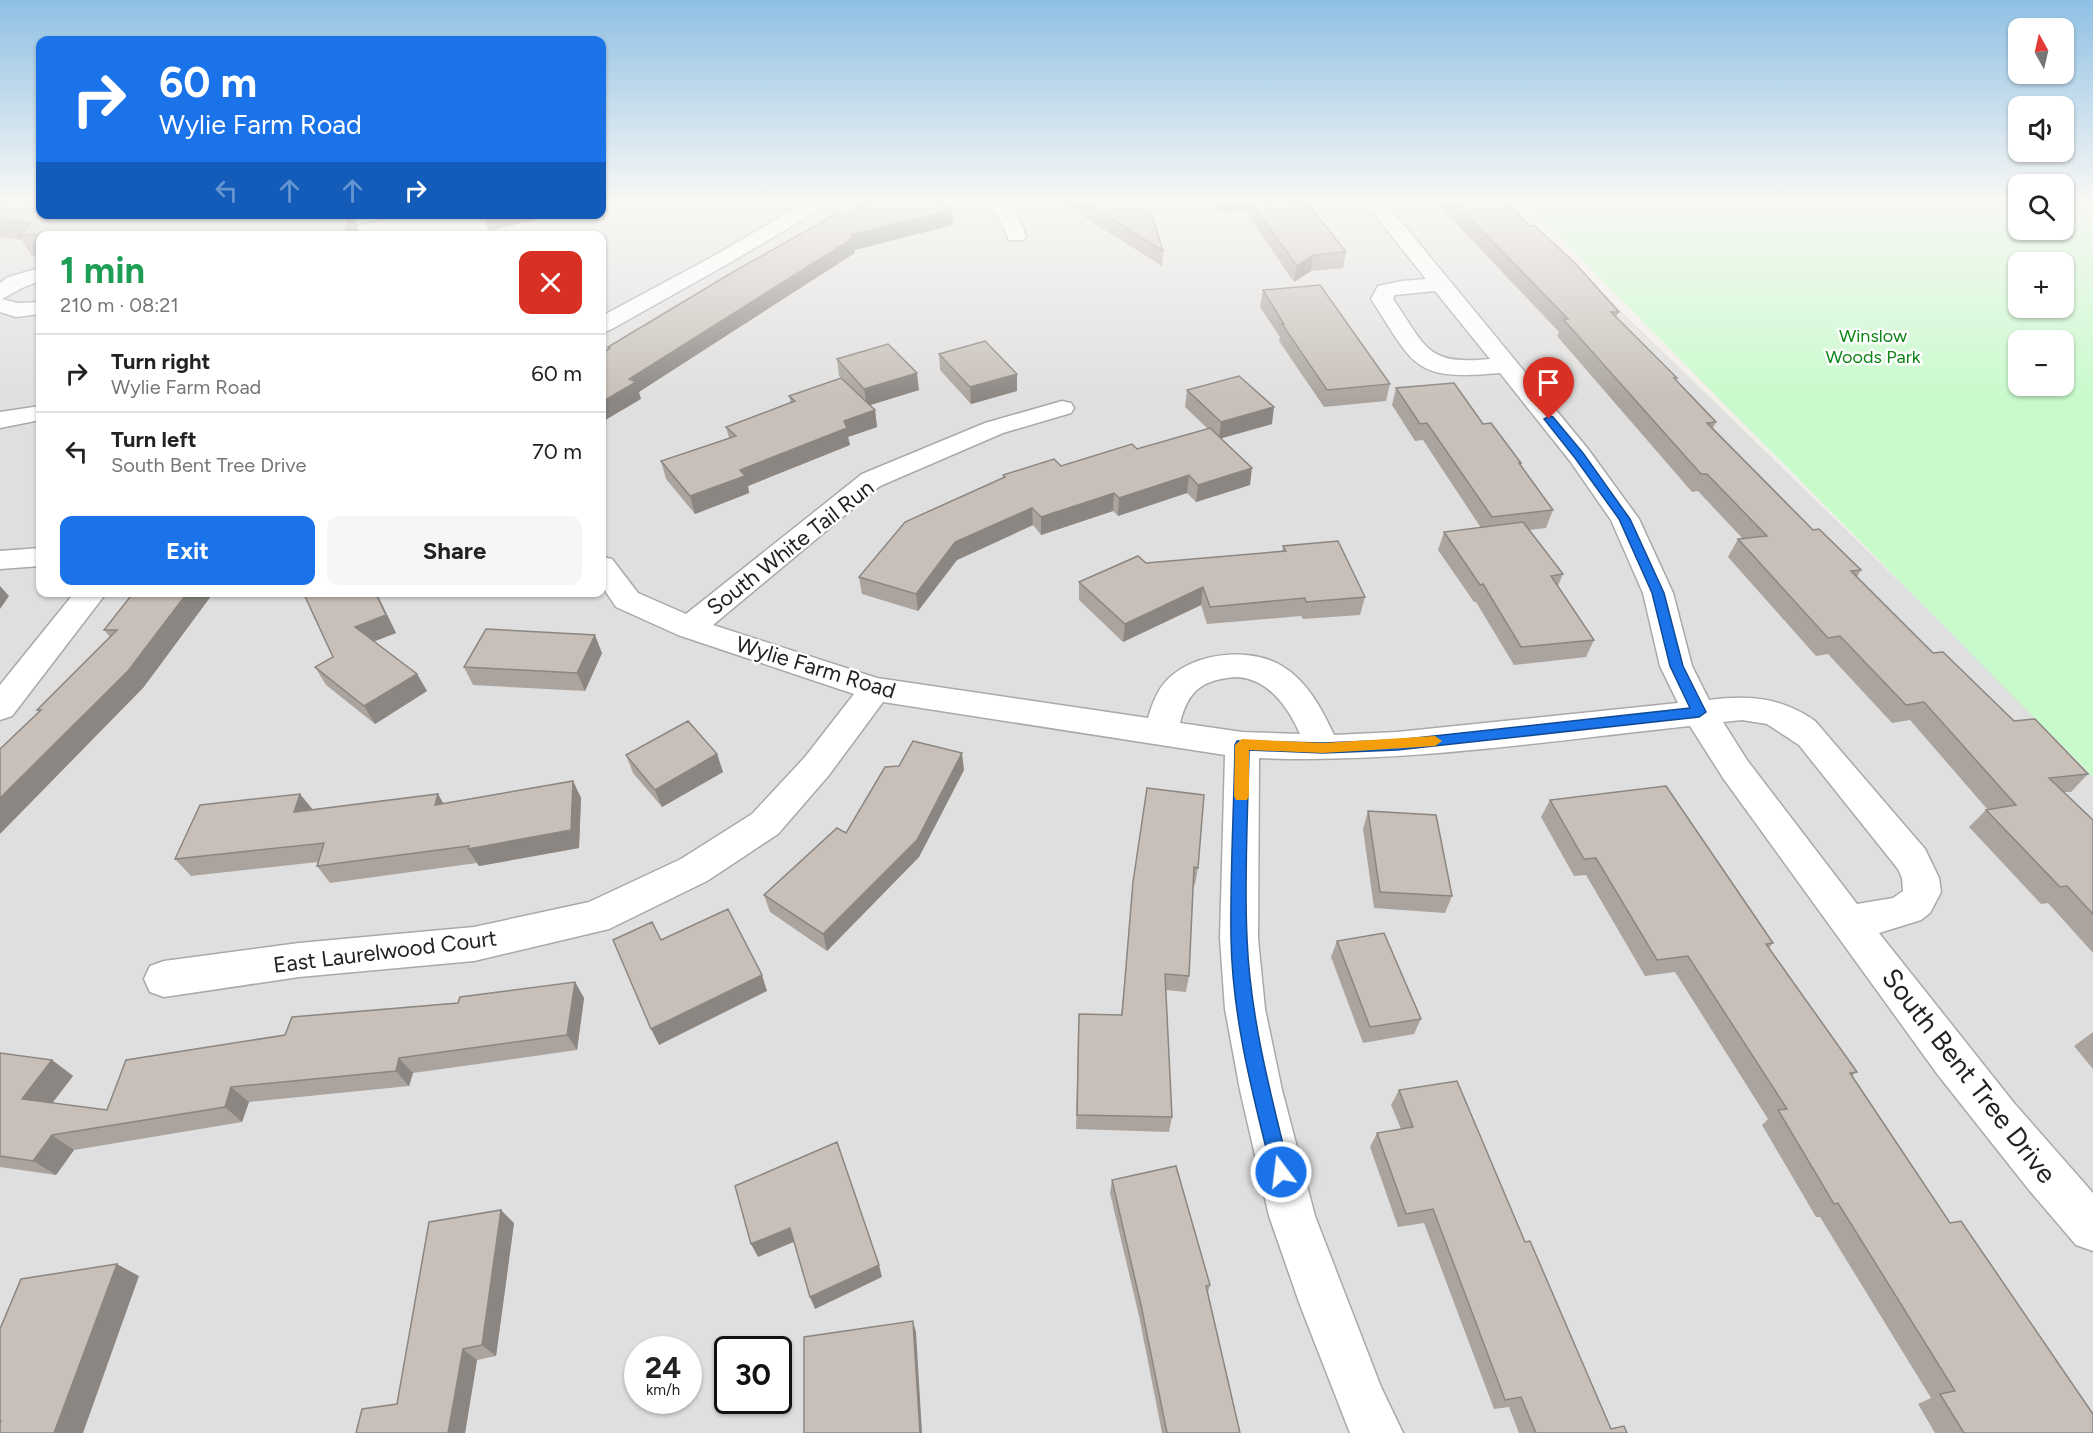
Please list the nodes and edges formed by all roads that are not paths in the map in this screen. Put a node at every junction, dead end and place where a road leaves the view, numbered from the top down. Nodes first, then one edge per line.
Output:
1 (705, 268) edge
2 (1427, 268) edge
3 (36, 275) edge
4 (1440, 284) junction
5 (5, 285) edge
6 (36, 308) edge
7 (5, 311) edge
8 (606, 323) edge
9 (1505, 365) junction
10 (1062, 408) dead end
11 (36, 414) edge
12 (0, 420) edge
13 (36, 557) edge
14 (0, 560) edge
15 (606, 571) edge
16 (88, 597) edge
17 (688, 628) junction
18 (875, 688) junction
19 (0, 708) edge
20 (1699, 712) junction
21 (1161, 732) junction
22 (1242, 745) junction
23 (1323, 748) junction
24 (1849, 921) junction
25 (165, 979) dead end
26 (2093, 1228) edge
27 (1377, 1433) edge

1 - 8 street
2 - 4 street, South Bent Tree Drive
3 - 5 street
4 - 9 street, South Bent Tree Drive
4 - 9 street
6 - 7 street
9 - 20 street, South Bent Tree Drive
10 - 17 street, South White Tail Run
11 - 12 street
13 - 14 street
15 - 17 street, Wylie Farm Road
16 - 19 street
17 - 18 street, Wylie Farm Road
18 - 21 street, Wylie Farm Road
18 - 25 street, East Laurelwood Court
20 - 23 street, Wylie Farm Road
20 - 24 street, South Bent Tree Drive
20 - 24 street
21 - 22 street, Wylie Farm Road
21 - 23 street
22 - 23 street, Wylie Farm Road
22 - 27 street
24 - 26 street, South Bent Tree Drive

